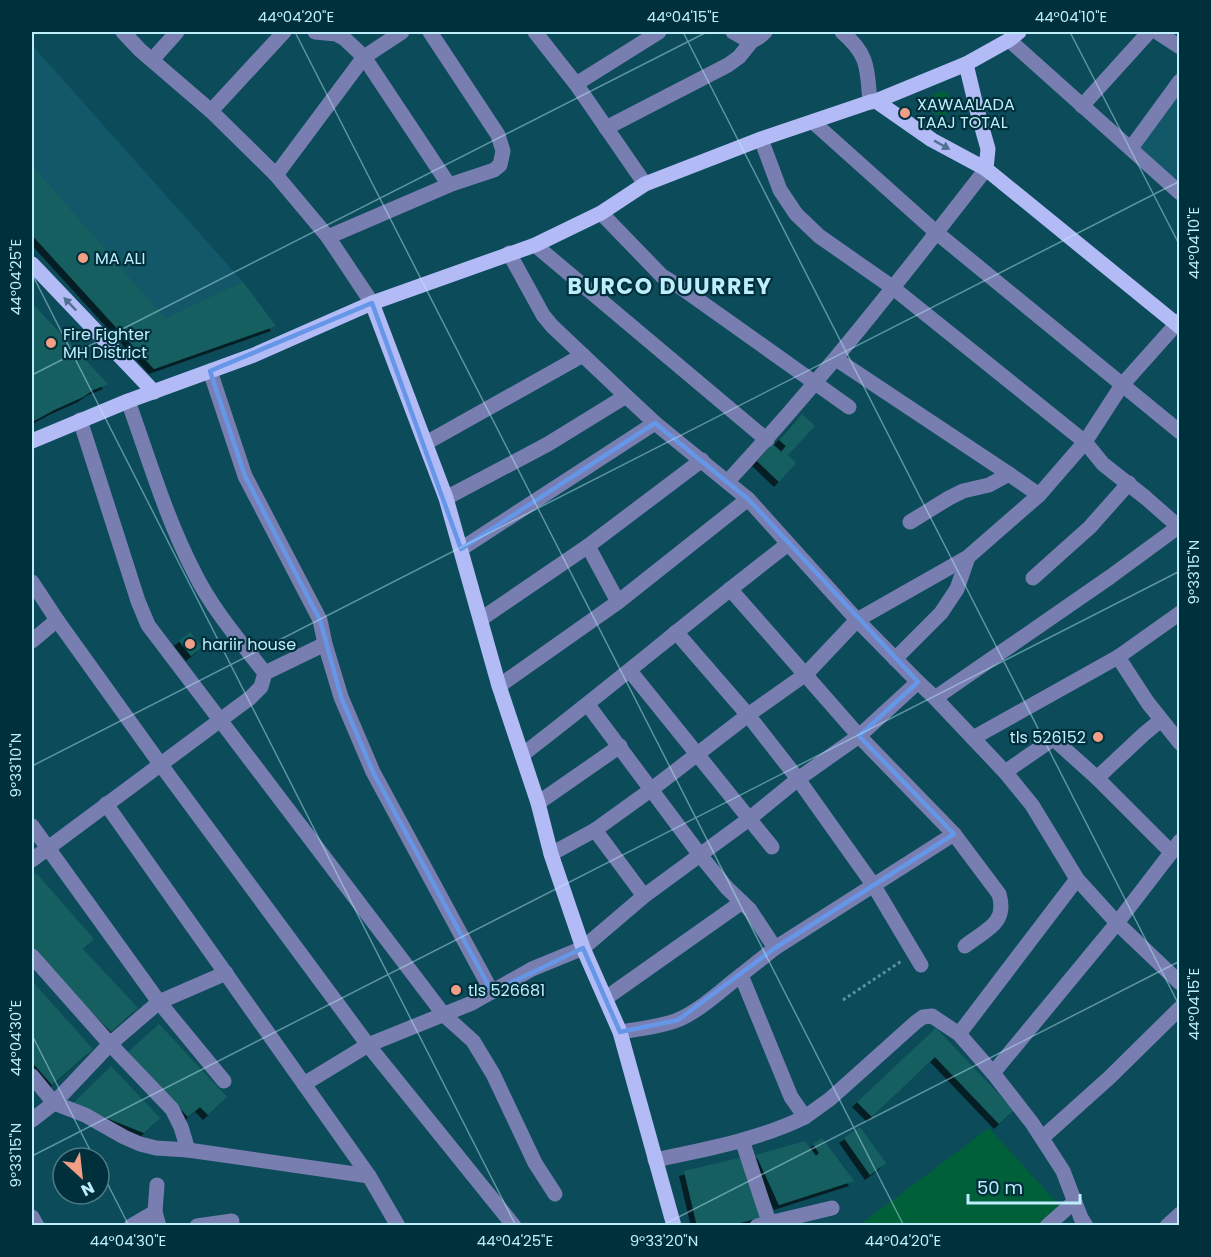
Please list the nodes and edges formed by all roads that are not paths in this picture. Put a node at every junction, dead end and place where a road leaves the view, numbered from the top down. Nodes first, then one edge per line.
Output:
1 (123, 32) edge
2 (177, 32) edge
3 (284, 32) edge
4 (315, 32) edge
5 (402, 32) edge
6 (430, 32) edge
7 (659, 32) edge
8 (733, 32) edge
9 (842, 32) edge
10 (1149, 32) edge
11 (1157, 32) edge
12 (540, 33) edge
13 (758, 36) edge
14 (1014, 36) edge
15 (1179, 47) edge
16 (364, 57) junction
17 (152, 60) junction
18 (966, 64) junction
19 (1179, 81) edge
20 (576, 84) junction
21 (873, 102) junction
22 (1082, 106) junction
23 (211, 111) junction
24 (813, 122) junction
25 (606, 128) junction
26 (761, 139) junction
27 (1131, 148) junction
28 (986, 169) junction
29 (276, 175) junction
30 (645, 183) junction
31 (449, 185) junction
32 (1179, 193) edge
33 (601, 213) junction
34 (937, 233) junction
35 (328, 237) junction
36 (535, 244) junction
37 (508, 253) junction
38 (32, 264) edge
39 (892, 287) junction
40 (372, 303) junction
41 (1178, 323) edge
42 (583, 355) junction
43 (836, 359) junction
44 (210, 371) junction
45 (815, 382) junction
46 (1122, 385) junction
47 (154, 392) junction
48 (626, 396) junction
49 (128, 401) junction
50 (849, 407) dead end
51 (80, 420) junction
52 (655, 423) junction
53 (1179, 432) edge
54 (767, 440) junction
55 (32, 441) edge
56 (1085, 442) junction
57 (426, 443) junction
58 (702, 460) junction
59 (1009, 474) junction
60 (728, 481) junction
61 (1129, 483) junction
62 (1039, 495) junction
63 (446, 498) junction
64 (748, 499) junction
65 (910, 522) dead end
66 (1179, 528) edge
67 (788, 544) junction
68 (588, 546) junction
69 (461, 549) junction
70 (968, 557) junction
71 (1033, 578) dead end
72 (32, 582) edge
73 (730, 589) junction
74 (618, 602) junction
75 (1179, 613) edge
76 (481, 619) junction
77 (57, 620) junction
78 (858, 620) junction
79 (676, 632) junction
80 (32, 641) edge
81 (325, 644) junction
82 (1118, 657) junction
83 (895, 659) junction
84 (630, 671) junction
85 (265, 673) junction
86 (806, 674) junction
87 (918, 682) junction
88 (499, 686) junction
89 (935, 698) junction
90 (588, 705) junction
91 (748, 715) junction
92 (220, 719) junction
93 (1161, 720) junction
94 (860, 736) junction
95 (973, 738) junction
96 (1179, 743) edge
97 (620, 746) junction
98 (522, 755) junction
99 (698, 755) junction
100 (161, 765) junction
101 (1005, 772) junction
102 (1097, 778) junction
103 (798, 779) junction
104 (652, 789) junction
105 (538, 803) junction
106 (106, 804) junction
107 (749, 819) junction
108 (32, 826) edge
109 (596, 830) junction
110 (954, 834) junction
111 (1175, 846) edge
112 (772, 847) dead end
113 (47, 848) junction
114 (551, 854) junction
115 (700, 855) junction
116 (32, 860) edge
117 (1077, 879) junction
118 (874, 886) junction
119 (644, 896) junction
120 (742, 902) junction
121 (1117, 924) junction
122 (965, 946) dead end
123 (583, 948) junction
124 (776, 948) junction
125 (32, 956) edge
126 (917, 958) road end
127 (225, 973) junction
128 (741, 975) junction
129 (1179, 983) edge
130 (492, 992) junction
131 (606, 998) junction
132 (159, 1002) junction
133 (1179, 1008) edge
134 (444, 1015) junction
135 (620, 1032) junction
136 (959, 1034) junction
137 (110, 1044) junction
138 (368, 1045) junction
139 (993, 1073) junction
140 (32, 1076) edge
141 (224, 1081) dead end
142 (304, 1084) junction
143 (54, 1103) junction
144 (805, 1117) junction
145 (32, 1120) edge
146 (1042, 1138) junction
147 (742, 1140) junction
148 (188, 1150) junction
149 (655, 1160) junction
150 (369, 1176) junction
151 (157, 1185) dead end
152 (555, 1194) dead end
153 (1074, 1202) junction
154 (832, 1208) dead end
155 (1179, 1214) edge
156 (157, 1219) edge
157 (232, 1221) dead end
158 (763, 1224) edge
159 (131, 1226) edge
160 (198, 1226) edge
161 (398, 1226) edge
162 (514, 1226) edge
163 (674, 1226) edge
164 (1047, 1226) edge
165 (1086, 1226) edge
166 (1167, 1226) edge

1 - 17 street
2 - 17 street
3 - 23 street
4 - 16 street
5 - 16 street
6 - 31 street
7 - 20 street
8 - 13 street
9 - 21 street
10 - 22 street
11 - 15 street
12 - 20 street
13 - 25 street
14 - 18 main road
14 - 22 street
16 - 29 street
16 - 31 street
17 - 23 street
18 - 21 main road
18 - 28 main road
19 - 27 street
20 - 25 street
21 - 24 main road
21 -> 28 main road
22 - 27 street
23 - 29 street
24 - 26 main road
24 - 34 street
25 - 30 street
26 - 30 main road
26 - 39 street
27 - 32 street
28 - 34 street
28 - 41 main road
29 - 35 street
30 - 33 main road
31 - 35 street
33 - 36 main road
33 - 45 street
34 - 39 street
34 - 46 street
35 - 40 street
36 - 37 main road
36 - 54 street
37 - 40 main road
37 - 42 street
47 -> 38 main road
39 - 43 street
39 - 56 street
40 - 44 main road
40 - 57 main road
41 - 46 street
42 - 48 street
42 - 57 street
43 - 45 street
43 - 59 street
44 - 47 main road
44 - 81 street
45 - 50 street
45 - 54 street
46 - 53 street
46 - 56 street
47 - 49 main road
48 - 52 street
48 - 63 street
49 - 51 main road
49 - 85 street
51 - 55 main road
51 - 92 street
52 - 58 street
52 - 69 street
54 - 60 street
56 - 61 street
56 - 62 street
57 - 63 main road
58 - 60 street
58 - 68 street
59 - 62 street
59 - 65 street
60 - 64 street
61 - 66 street
61 - 71 street
62 - 70 street
63 - 69 main road
64 - 67 street
64 - 74 street
66 - 89 street
67 - 73 street
67 - 78 street
68 - 74 street
68 - 76 street
69 - 76 main road
70 - 78 street
70 - 83 street
72 - 77 street
73 - 79 street
73 - 86 street
74 - 88 street
75 - 82 street
76 - 88 main road
77 - 80 street
77 - 100 street
78 - 83 street
78 - 86 street
79 - 84 street
79 - 91 street
81 - 85 street
81 - 130 street
82 - 93 street
82 - 95 street
83 - 87 street
84 - 90 street
84 - 99 street
85 - 92 street
86 - 91 street
86 - 94 street
87 - 89 street
87 - 94 street
88 - 98 main road
89 - 95 street
90 - 97 street
90 - 98 street
91 - 99 street
91 - 103 street
92 - 100 street
92 - 134 street
93 - 96 street
93 - 102 street
94 - 103 street
94 - 110 street
95 - 101 street
97 - 104 street
97 - 105 street
98 - 105 main road
99 - 104 street
99 - 107 street
100 - 106 street
100 - 138 street
101 - 102 street
101 - 117 street
102 - 111 street
103 - 107 street
103 - 118 street
104 - 109 street
104 - 115 street
105 - 114 main road
106 - 113 street
106 - 127 street
107 - 112 street
107 - 115 street
108 - 113 street
109 - 114 street
109 - 119 street
110 - 118 street
110 - 122 street
111 - 121 street
113 - 116 street
113 - 132 street
114 - 123 main road
115 - 119 street
115 - 120 street
117 - 121 street
117 - 136 street
118 - 124 street
118 - 126 street
119 - 123 street
120 - 124 street
120 - 131 street
121 - 129 street
121 - 139 street
123 - 130 street
123 - 131 main road
124 - 128 street
125 - 137 street
127 - 132 street
127 - 142 street
128 - 135 street
128 - 144 street
130 - 134 street
131 - 135 main road
132 - 137 street
132 - 141 street
133 - 146 street
134 - 138 street
134 - 152 street
135 - 149 main road
136 - 139 street
136 - 144 street
137 - 143 street
137 - 148 street
138 - 142 street
138 - 162 street
139 - 146 street
140 - 143 street
142 - 150 street
143 - 145 street
143 - 148 street
144 - 147 street
146 - 153 street
147 - 149 street
147 - 158 street
148 - 150 street
149 - 163 main road
150 - 161 street
151 - 156 street
153 - 164 street
153 - 165 street
154 - 158 street
155 - 166 street
156 - 159 street
157 - 160 street

